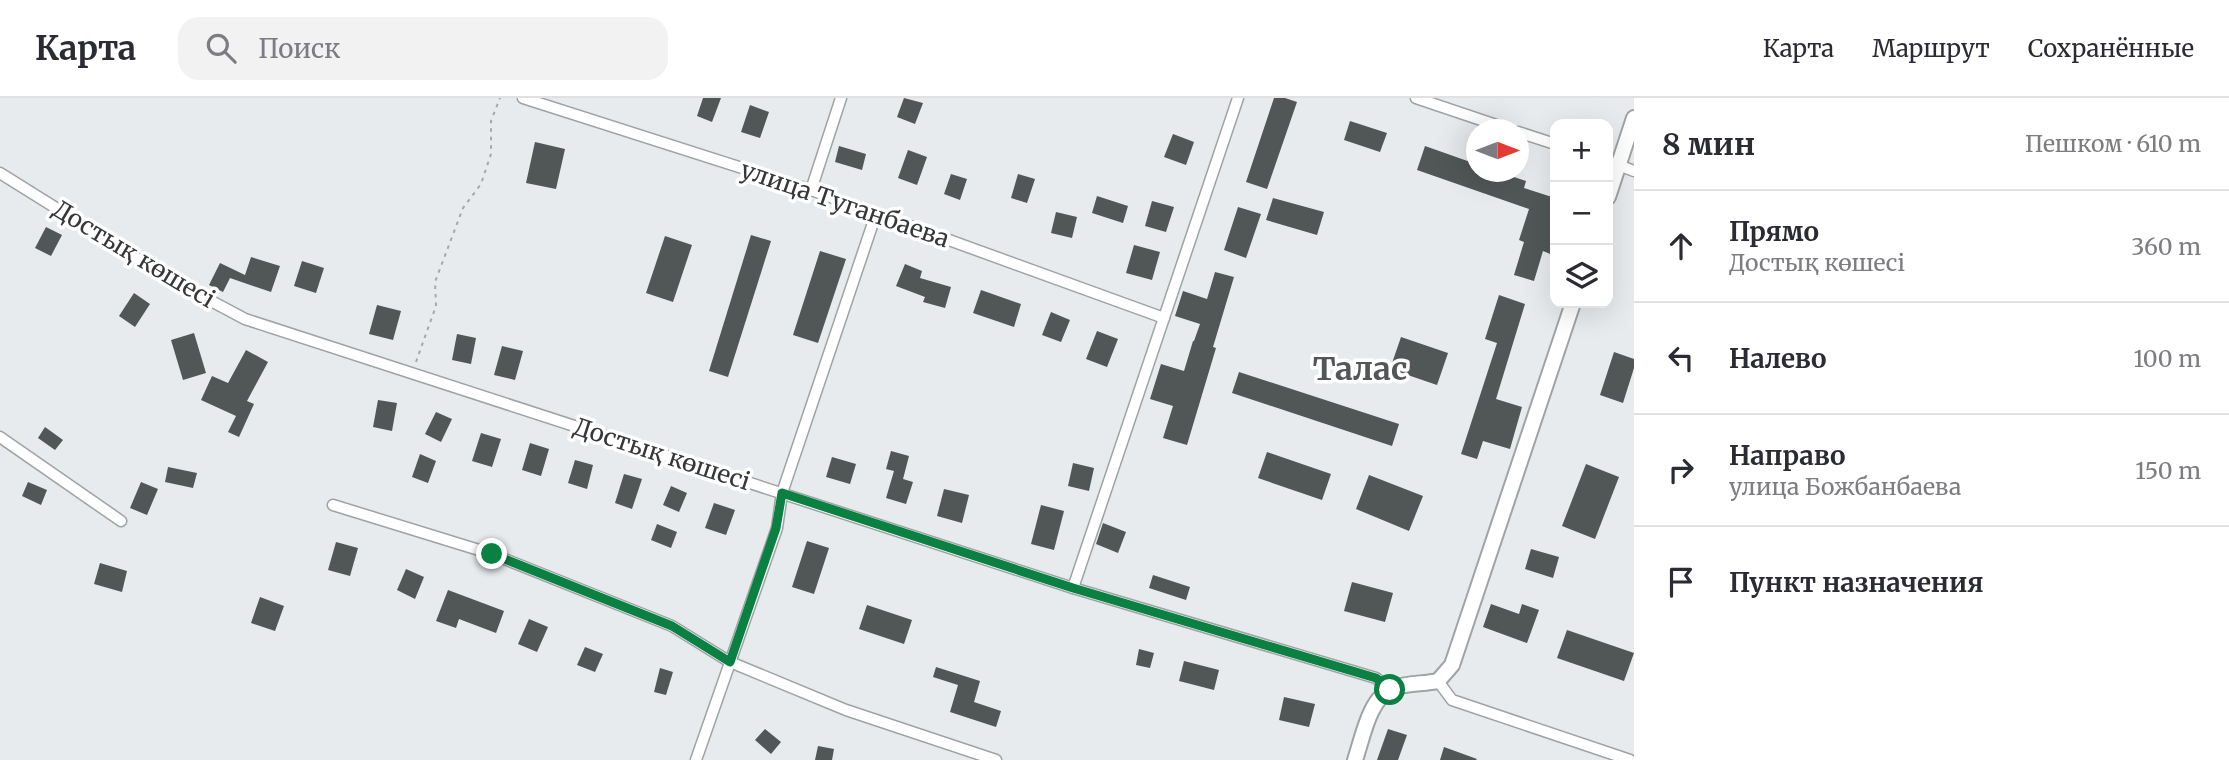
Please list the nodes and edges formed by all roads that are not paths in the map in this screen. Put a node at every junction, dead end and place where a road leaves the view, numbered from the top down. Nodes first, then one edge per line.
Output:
1 (523, 98) edge
2 (841, 98) edge
3 (1238, 98) edge
4 (1416, 98) edge
5 (1634, 118) edge
6 (1478, 119) edge
7 (1529, 136) edge
8 (1550, 142) edge
9 (1613, 163) edge
10 (1634, 170) edge
11 (0, 173) edge
12 (811, 190) junction
13 (876, 214) junction
14 (1571, 308) edge
15 (1164, 318) junction
16 (0, 437) edge
17 (782, 493) junction
18 (333, 505) dead end
19 (121, 521) dead end
20 (1073, 588) junction
21 (730, 662) junction
22 (1438, 681) junction
23 (1390, 690) junction
24 (696, 760) edge
25 (996, 760) edge
26 (1355, 760) edge
27 (1630, 760) edge

1 - 12 street, улица Туганбаева
2 - 12 street
3 - 15 street
4 - 6 street
5 - 9 street
7 - 8 street
9 - 10 street
11 - 17 street, Достық көшесі
12 - 13 street, улица Туганбаева
13 - 15 street, улица Туганбаева
13 - 17 street
14 - 22 street
15 - 20 street
16 - 19 street
17 - 20 street, Достық көшесі
17 - 21 street
18 - 21 street
20 - 23 street, Достық көшесі
21 - 24 street
21 - 25 street
22 - 23 street
22 - 27 street
23 - 26 street

